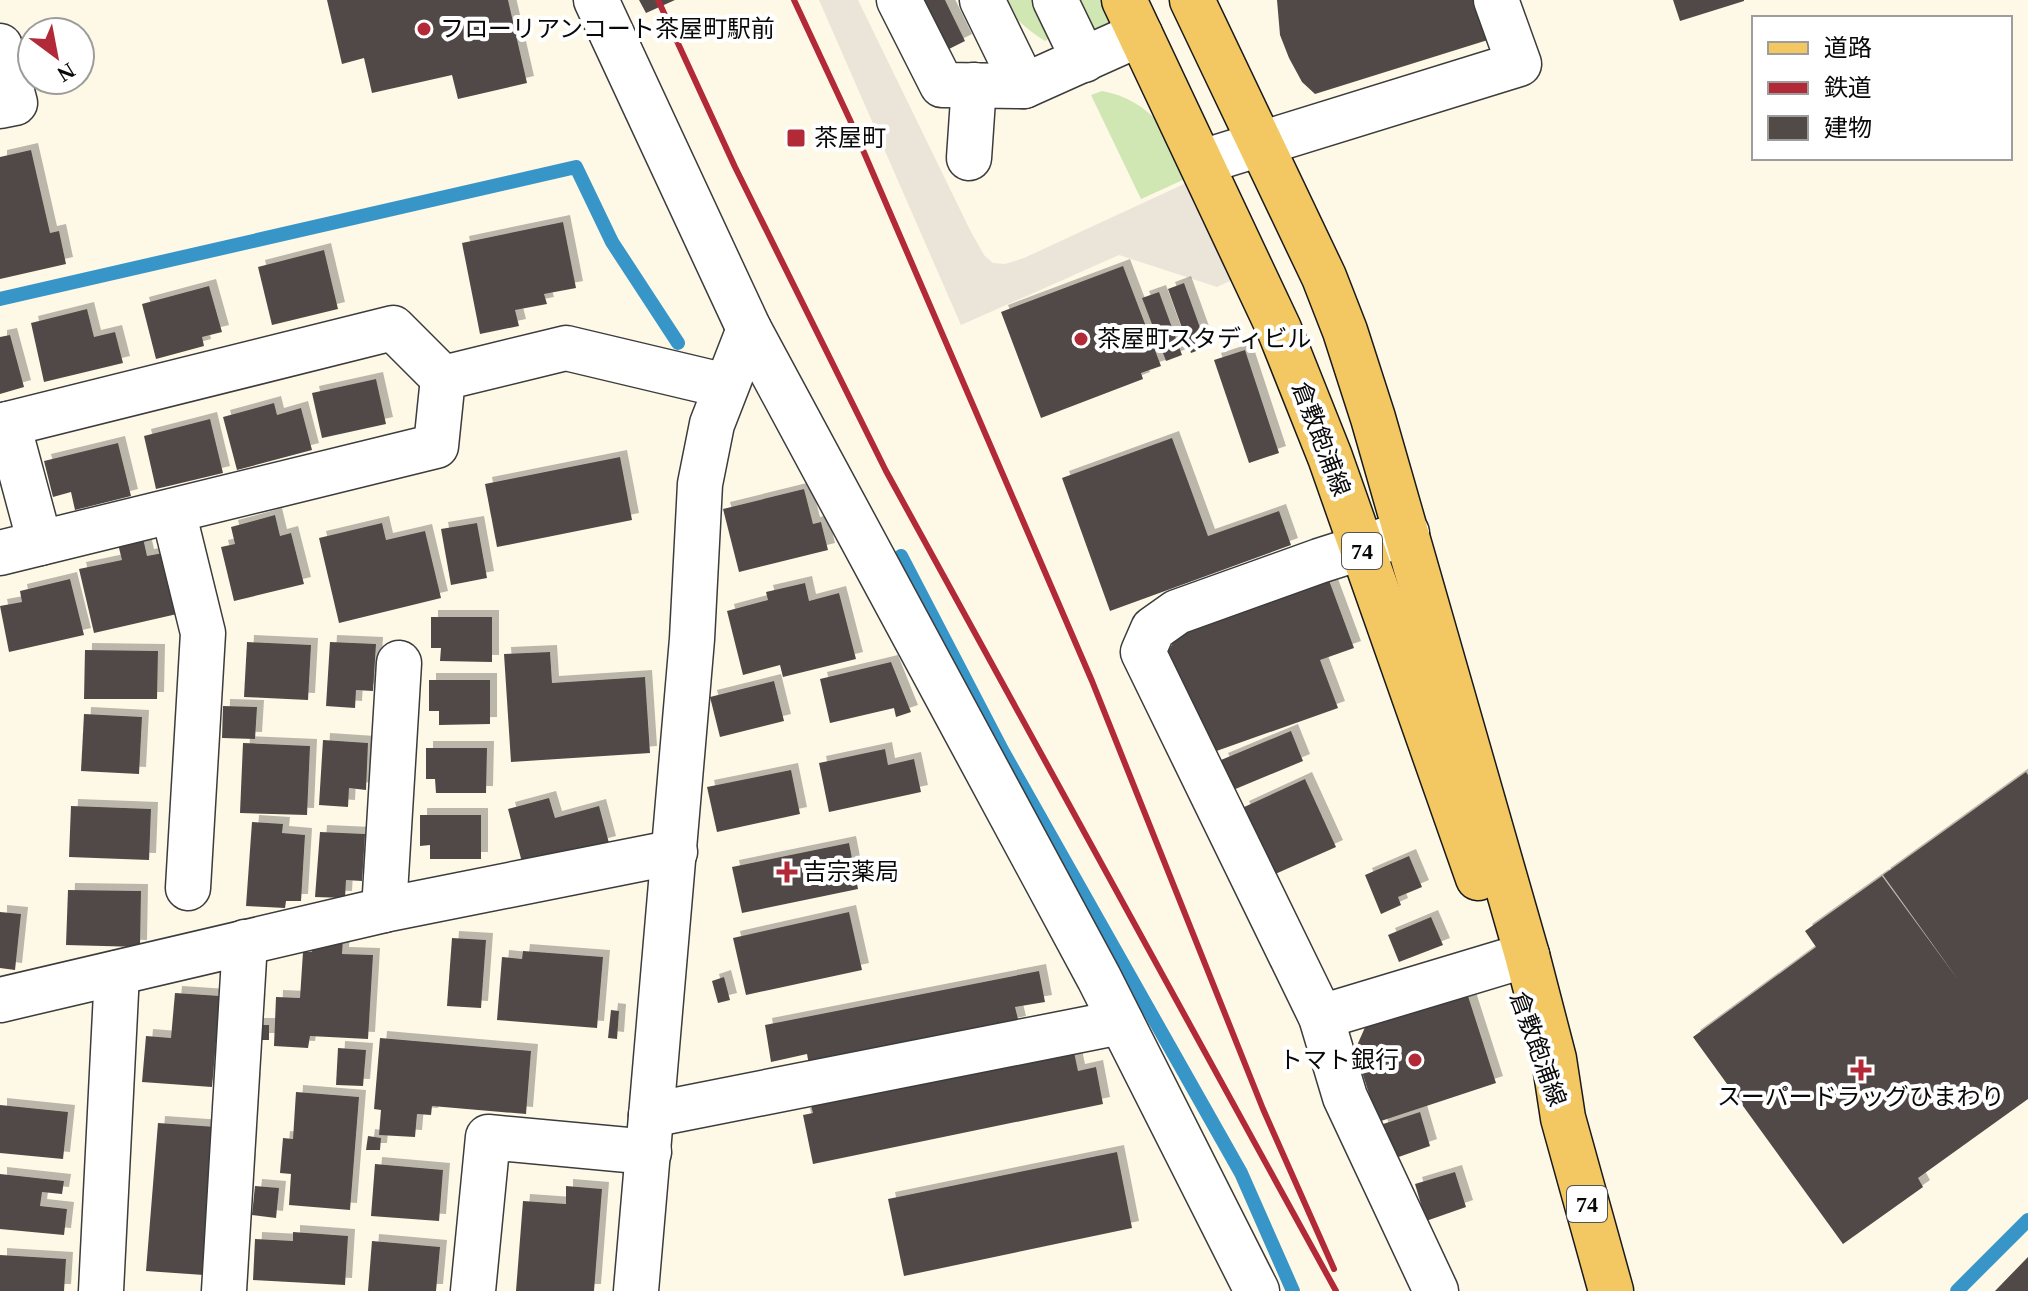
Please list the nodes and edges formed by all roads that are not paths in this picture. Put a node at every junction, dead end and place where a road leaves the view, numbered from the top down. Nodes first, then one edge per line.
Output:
1 (596, 0) edge
2 (899, 0) edge
3 (982, 0) edge
4 (1055, 0) edge
5 (1192, 0) edge
6 (1496, 0) edge
7 (1139, 11) edge
8 (0, 46) edge
9 (1084, 60) junction
10 (974, 85) junction
11 (1024, 86) junction
12 (0, 106) edge
13 (1261, 143) junction
14 (969, 158) dead end
15 (1202, 162) junction
16 (749, 329) junction
17 (443, 378) junction
18 (726, 386) junction
19 (4, 425) edge
20 (173, 511) junction
21 (1383, 540) junction
22 (20, 548) edge
23 (399, 663) dead end
24 (659, 855) junction
25 (188, 888) dead end
26 (384, 910) junction
27 (245, 942) junction
28 (1516, 958) junction
29 (117, 973) junction
30 (0, 1000) edge
31 (1321, 1017) junction
32 (1121, 1022) junction
33 (650, 1134) junction
34 (101, 1291) edge
35 (224, 1291) edge
36 (473, 1291) edge
37 (636, 1291) edge
38 (1257, 1291) edge
39 (1436, 1291) edge
40 (1611, 1291) edge

1 - 16 street
2 - 10 street
3 - 11 street
4 - 9 street
5 - 13 main road
6 - 13 street
7 - 9 street
7 - 15 main road, 倉敷飽浦線 / 74
8 - 12 street
9 - 11 street
10 - 11 street
10 - 14 street
13 - 15 street
13 - 21 main road
15 - 21 main road, 倉敷飽浦線 / 74
16 - 18 street
16 - 32 street
17 - 18 street
17 - 19 street
17 - 20 street
18 - 24 street
19 - 22 street
20 - 22 street
20 - 25 street
21 - 28 main road, 倉敷飽浦線 / 74
21 - 28 main road, 倉敷飽浦線 / 74
21 - 31 street
23 - 26 street
24 - 26 street
24 - 33 street
26 - 27 street
27 - 29 street
27 - 35 street
28 - 31 street
28 - 40 main road, 倉敷飽浦線 / 74
29 - 30 street
29 - 34 street
31 - 39 street
32 - 33 street
32 - 38 street
33 - 36 street
33 - 37 street

